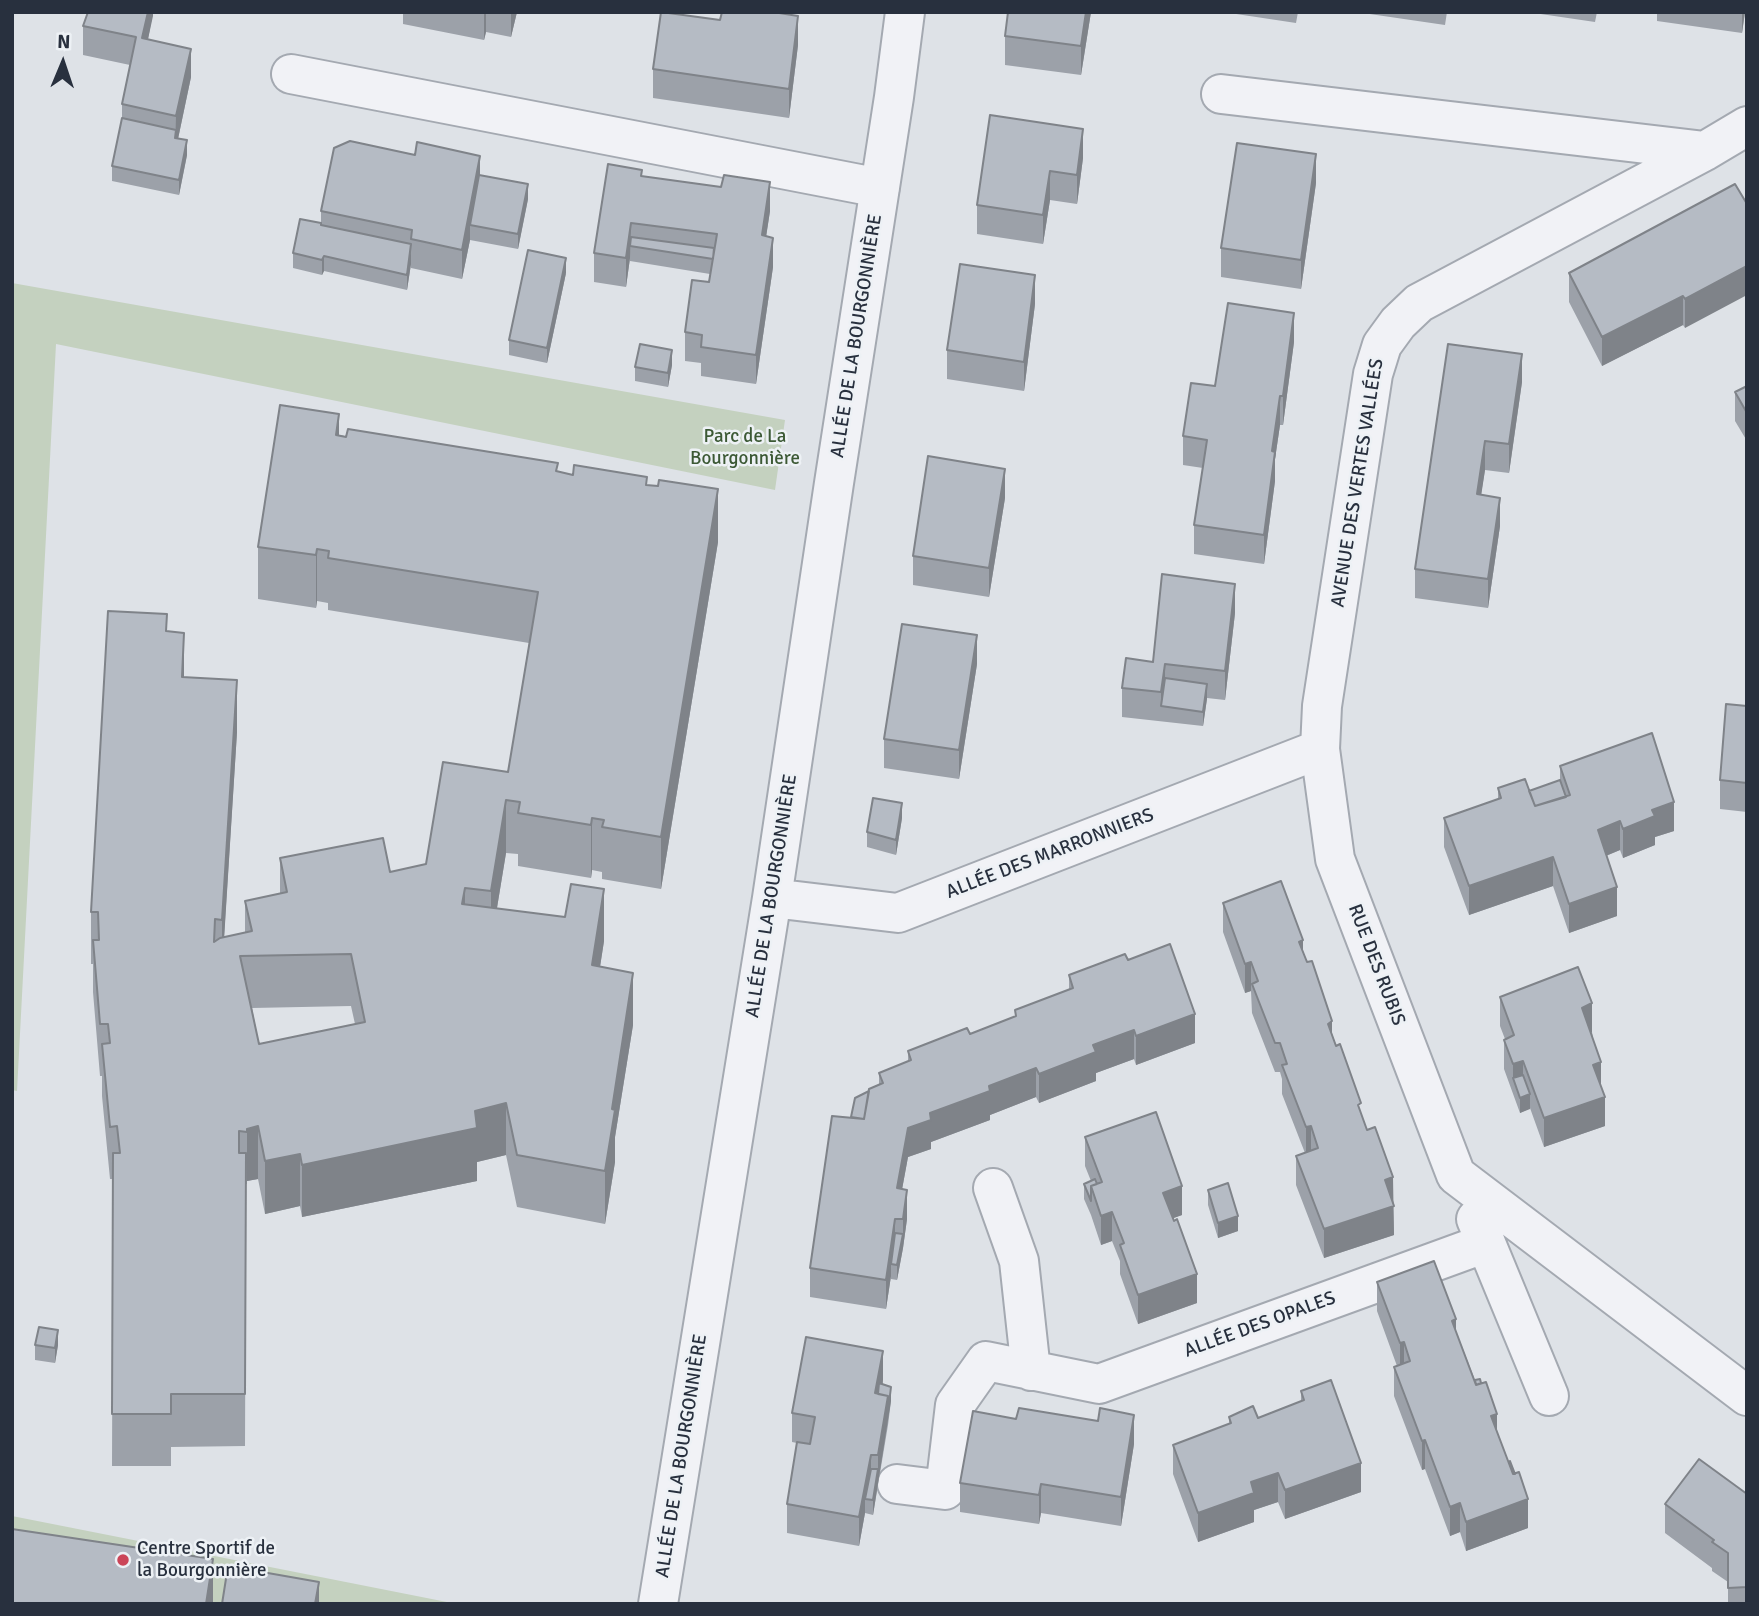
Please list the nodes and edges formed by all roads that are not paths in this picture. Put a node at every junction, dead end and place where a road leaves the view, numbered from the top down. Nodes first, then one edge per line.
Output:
1 (905, 12) edge
2 (291, 74) dead end
3 (1221, 94) dead end
4 (1747, 125) edge
5 (1705, 151) junction
6 (880, 188) junction
7 (1320, 749) junction
8 (772, 898) junction
9 (1457, 1175) junction
10 (993, 1188) dead end
11 (1486, 1243) junction
12 (1031, 1371) junction
13 (1549, 1396) dead end
14 (1747, 1396) edge
15 (897, 1484) dead end
16 (658, 1604) edge

1 - 6 street, ALLÉE DE LA BOURGONNIÈRE
2 - 6 street, ALLÉE DE LA BOURGONNIÈRE
3 - 5 street
4 - 5 street, AVENUE DES VERTES VALLÉES
5 - 7 street, AVENUE DES VERTES VALLÉES
6 - 8 street, ALLÉE DE LA BOURGONNIÈRE
7 - 8 street, ALLÉE DES MARRONNIERS
7 - 9 street, RUE DES RUBIS
8 - 16 street, ALLÉE DE LA BOURGONNIÈRE
9 - 11 street, RUE DES RUBIS
9 - 14 street
10 - 12 street
11 - 12 street, ALLÉE DES OPALES
11 - 13 street, RUE DES RUBIS
12 - 15 street, ALLÉE DES OPALES

